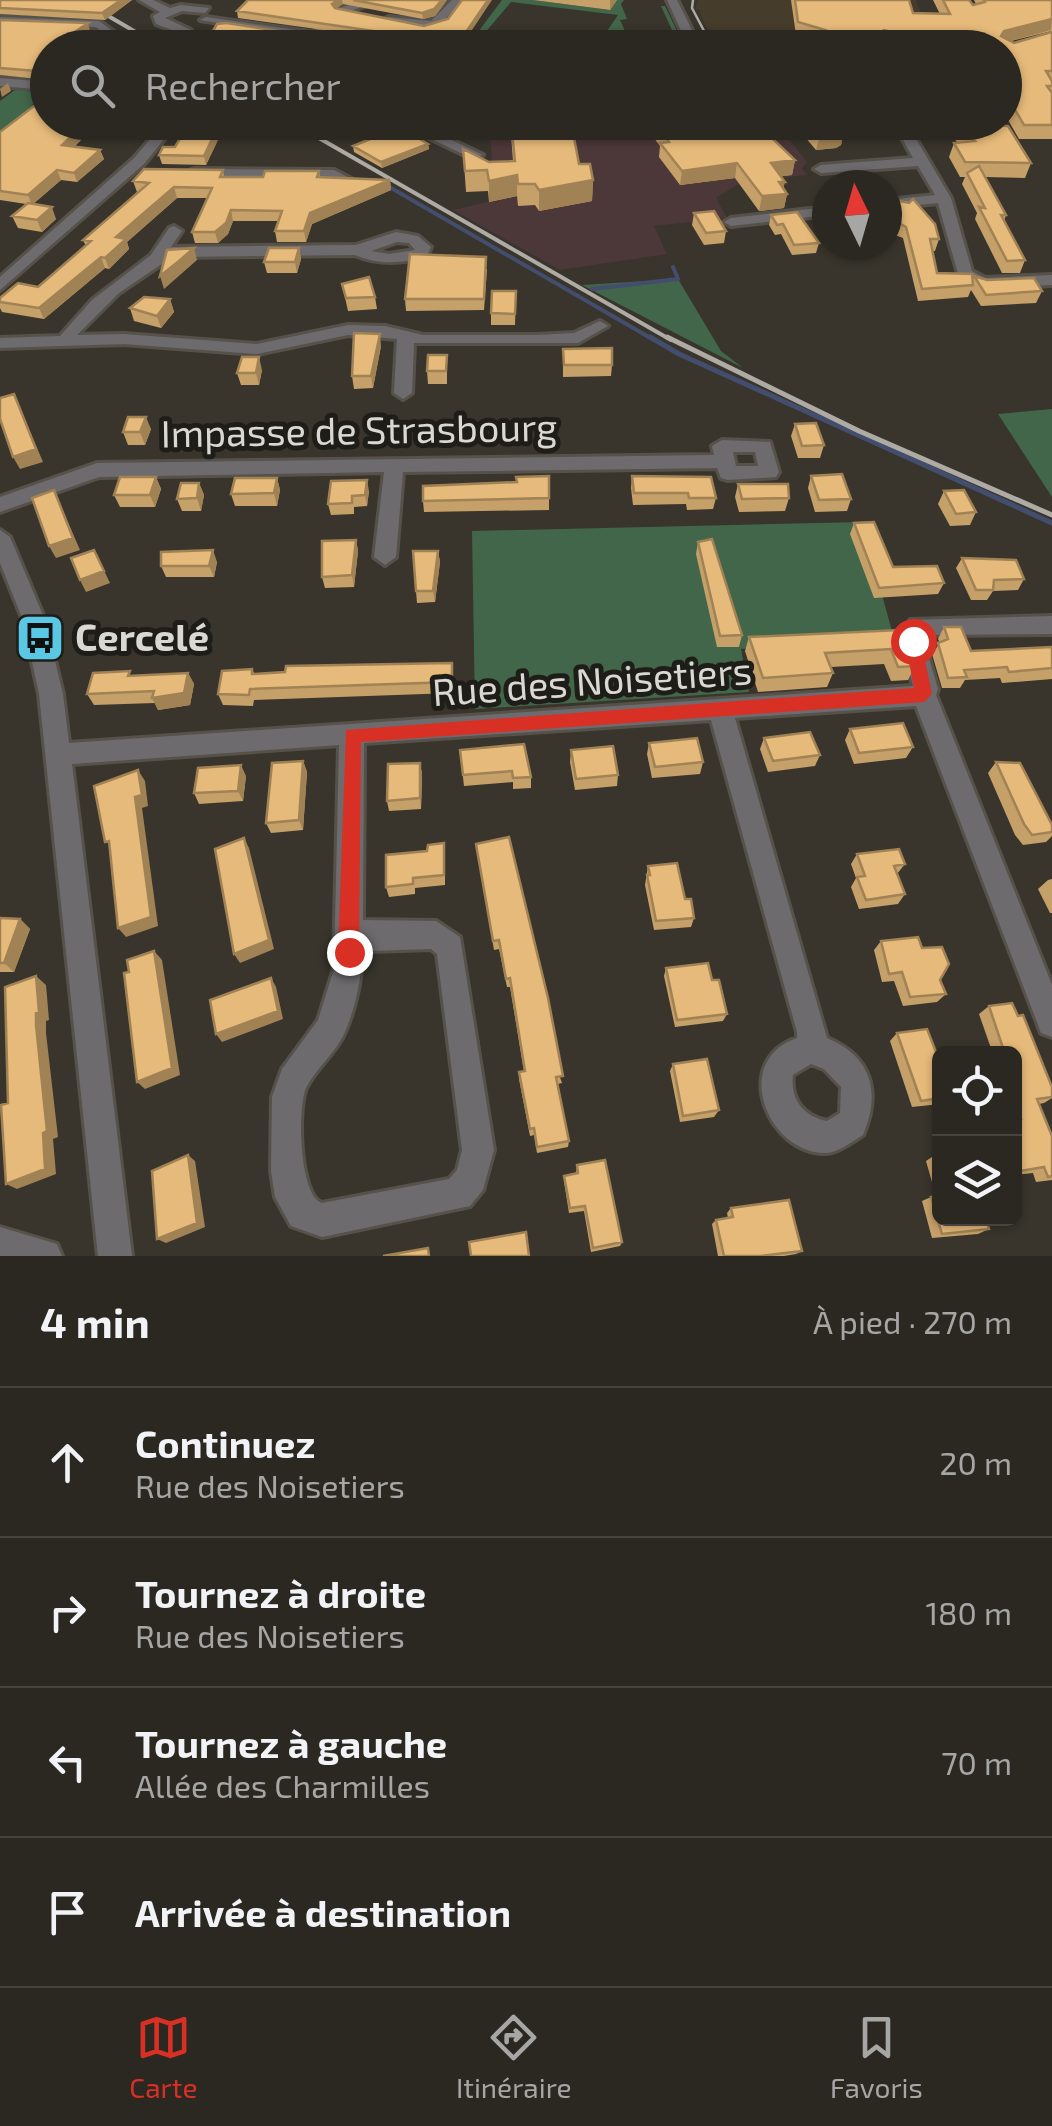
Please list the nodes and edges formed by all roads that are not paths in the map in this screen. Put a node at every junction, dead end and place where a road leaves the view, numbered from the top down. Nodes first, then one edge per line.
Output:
1 (378, 0) edge
2 (458, 0) edge
3 (672, 0) edge
4 (150, 2) edge
5 (204, 11) edge
6 (166, 12) junction
7 (342, 12) junction
8 (0, 20) edge
9 (171, 26) junction
10 (108, 30) edge
11 (182, 30) edge
12 (296, 30) edge
13 (321, 30) edge
14 (686, 30) edge
15 (0, 82) edge
16 (30, 84) edge
17 (156, 140) edge
18 (442, 140) edge
19 (910, 140) edge
20 (476, 155) edge
21 (924, 162) junction
22 (821, 170) dead end
23 (127, 172) junction
24 (154, 173) edge
25 (174, 173) edge
26 (354, 184) edge
27 (944, 198) junction
28 (902, 202) edge
29 (812, 213) edge
30 (731, 222) dead end
31 (174, 232) dead end
32 (358, 250) dead end
33 (157, 256) junction
34 (1052, 280) edge
35 (0, 285) edge
36 (600, 326) dead end
37 (406, 338) junction
38 (66, 339) junction
39 (2, 344) edge
40 (403, 393) dead end
41 (726, 461) dead end
42 (394, 466) junction
43 (0, 505) edge
44 (0, 536) edge
45 (385, 556) dead end
46 (1052, 626) edge
47 (924, 694) junction
48 (721, 711) junction
49 (352, 735) junction
50 (59, 756) junction
51 (350, 930) junction
52 (1039, 954) edge
53 (1052, 1022) edge
54 (810, 1049) dead end
55 (0, 1244) edge
56 (45, 1256) edge
57 (115, 1256) edge

1 - 7 street
2 - 7 street
3 - 14 street
4 - 6 street
5 - 6 street
5 - 9 street
5 - 12 street
6 - 9 street
7 - 13 street
8 - 10 street
9 - 11 street
15 - 16 street
17 - 23 street
18 - 20 street
19 - 21 street
21 - 22 street
21 - 27 street
23 - 24 street
23 - 35 street
25 - 26 street
27 - 28 street
27 - 34 street
29 - 30 street
31 - 33 street
32 - 33 street
33 - 38 street
36 - 37 street
37 - 38 street
37 - 40 street
38 - 39 street
41 - 42 street, Impasse de Strasbourg
42 - 43 street, Impasse de Strasbourg
42 - 45 street
44 - 50 street
46 - 47 street
47 - 48 street, Rue des Noisetiers
47 - 52 street
48 - 49 street, Rue des Noisetiers
48 - 54 street
49 - 50 street, Rue des Noisetiers
49 - 51 street
50 - 57 street
51 - 51 street
52 - 53 street
55 - 56 street

